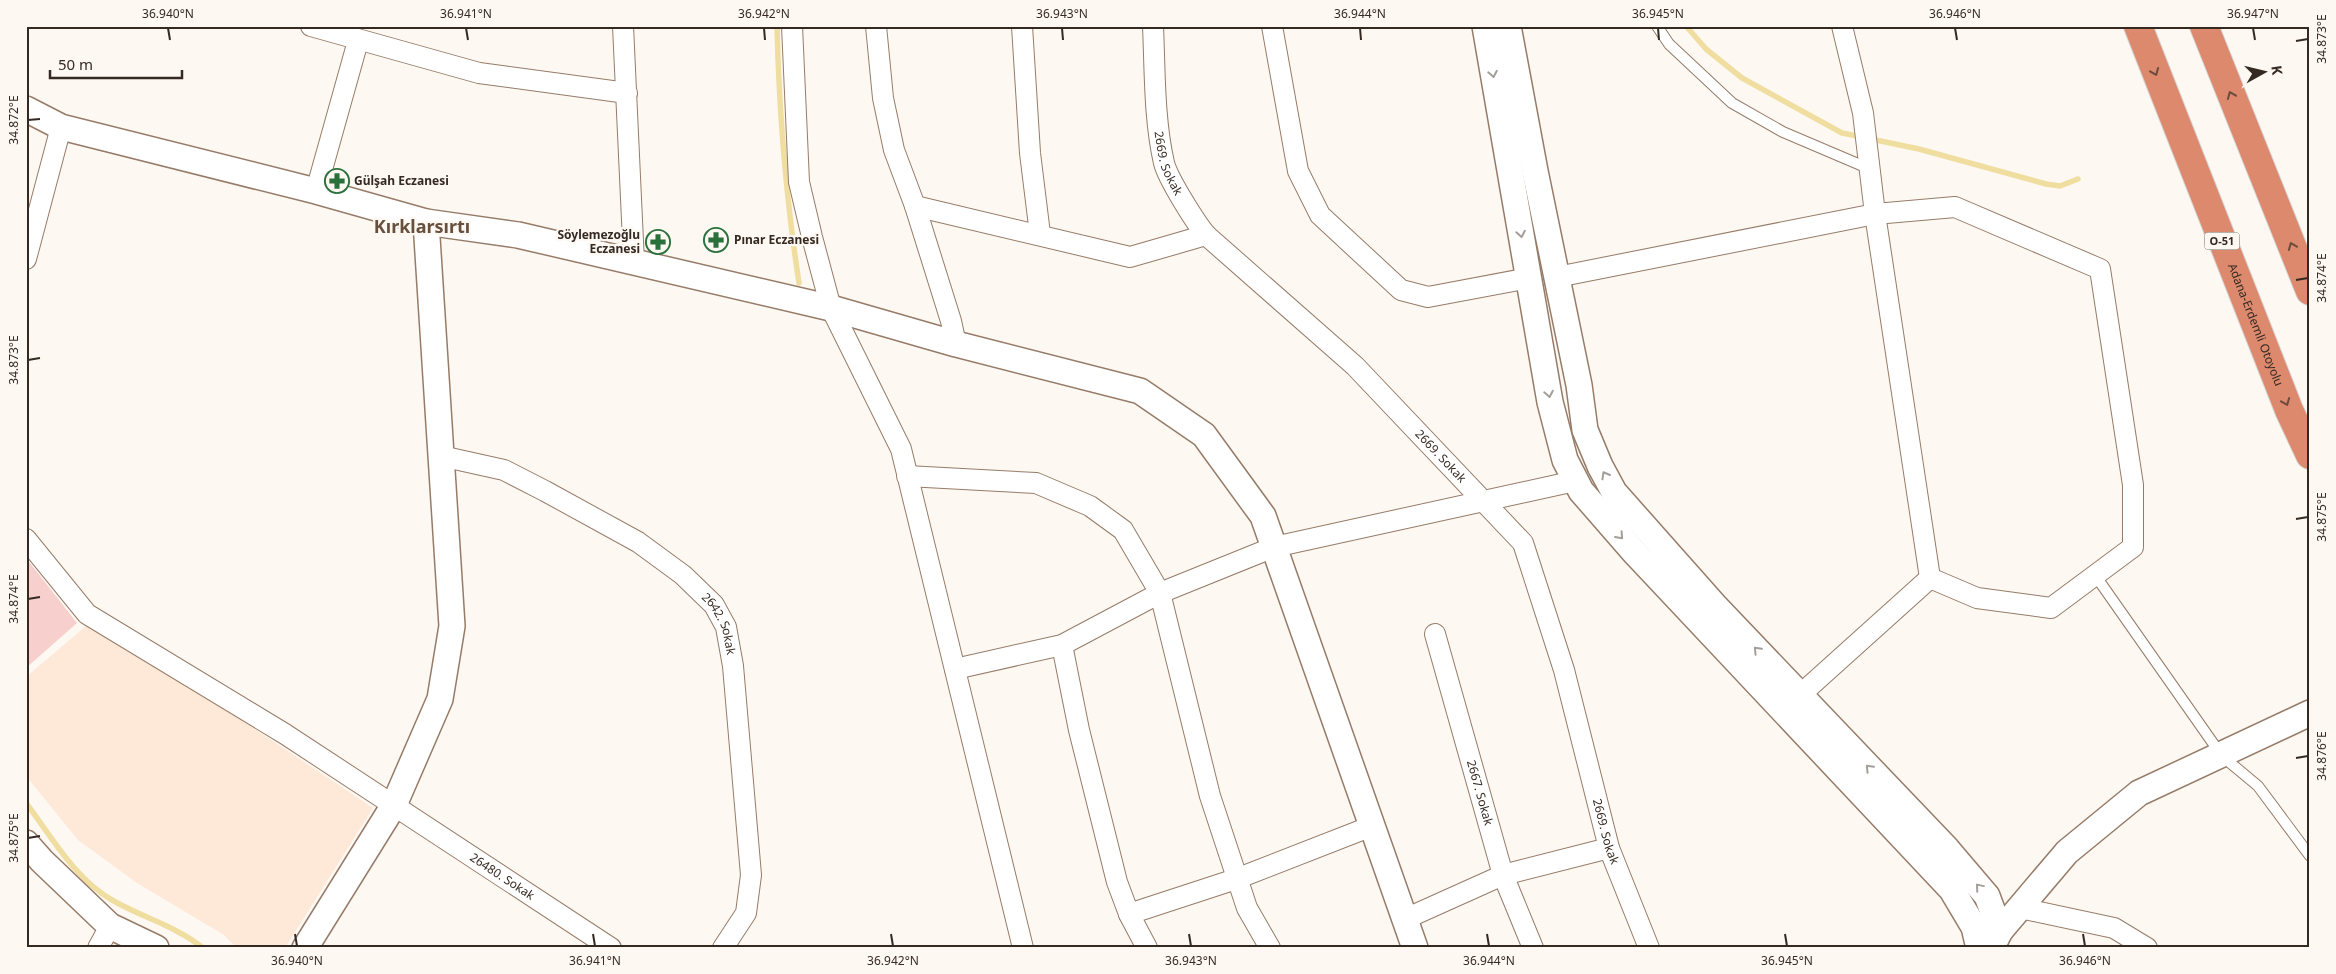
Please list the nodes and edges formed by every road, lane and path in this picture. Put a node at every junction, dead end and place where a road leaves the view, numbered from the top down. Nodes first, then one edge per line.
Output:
1 (311, 26) edge
2 (623, 26) edge
3 (792, 26) edge
4 (876, 26) edge
5 (1022, 26) edge
6 (1153, 26) edge
7 (1272, 26) edge
8 (1485, 26) edge
9 (1508, 26) edge
10 (1657, 26) edge
11 (1842, 26) edge
12 (2138, 26) edge
13 (2204, 26) edge
14 (358, 40) junction
15 (627, 93) junction
16 (26, 109) edge
17 (61, 127) junction
18 (1870, 169) junction
19 (316, 191) junction
20 (915, 206) junction
21 (1875, 214) junction
22 (426, 222) junction
23 (1040, 234) junction
24 (1206, 235) junction
25 (26, 259) edge
26 (634, 263) junction
27 (1557, 277) junction
28 (1529, 278) junction
29 (2310, 291) edge
30 (832, 308) junction
31 (956, 344) junction
32 (2310, 455) edge
33 (441, 456) junction
34 (907, 476) junction
35 (1575, 481) junction
36 (1486, 502) junction
37 (26, 539) edge
38 (1274, 547) junction
39 (2095, 574) junction
40 (1930, 578) junction
41 (1160, 593) junction
42 (1435, 634) dead end
43 (1062, 645) junction
44 (955, 669) junction
45 (1800, 695) junction
46 (2310, 713) edge
47 (2222, 756) junction
48 (394, 804) junction
49 (1372, 826) junction
50 (26, 843) edge
51 (1609, 848) junction
52 (2310, 856) edge
53 (1503, 875) junction
54 (1236, 879) junction
55 (2020, 908) junction
56 (1129, 914) junction
57 (1405, 919) junction
58 (110, 926) junction
59 (1996, 939) edge
60 (98, 948) edge
61 (156, 948) edge
62 (305, 948) edge
63 (611, 948) edge
64 (723, 948) edge
65 (1023, 948) edge
66 (1147, 948) edge
67 (1270, 948) edge
68 (1415, 948) edge
69 (1533, 948) edge
70 (1649, 948) edge
71 (1979, 948) edge
72 (2147, 948) edge

1 - 14 street
2 - 15 street
3 - 30 street
4 - 20 street
5 - 23 street
6 - 24 street, 2669. Sokak
7 - 28 street
8 -> 28 street
9 - 27 street
10 - 18 lane
11 - 18 street
12 -> 32 highway, Adana-Erdemli Otoyolu / O-51
29 -> 13 highway
14 - 15 street
14 - 19 street
15 - 26 street
16 - 17 street
17 - 19 street
17 - 25 street
18 - 21 street
19 - 22 street
20 - 23 street
20 - 31 street
21 - 27 street
21 - 39 street
21 - 40 street
22 - 26 street
22 - 33 street
23 - 24 street
24 - 36 street, 2669. Sokak
26 - 30 street
45 -> 27 street
28 -> 35 street
30 - 31 street
30 - 34 street
31 - 38 street
33 - 48 street
33 - 64 street, 2642. Sokak
34 - 41 street
34 - 44 street
35 - 36 street
35 -> 71 street
36 - 38 street
36 - 51 street, 2669. Sokak
37 - 48 street, 26480. Sokak
38 - 41 street
38 - 49 street
39 - 40 street
39 - 47 lane
40 - 45 street
41 - 43 street
41 - 54 street
42 - 53 street, 2667. Sokak
43 - 44 street
43 - 56 street
44 - 65 street
59 -> 45 street
46 - 47 street
47 - 52 lane
47 - 55 street
48 - 62 street
48 - 63 street, 26480. Sokak
49 - 54 street
49 - 57 street
50 - 58 street
51 - 53 street
51 - 70 street, 2669. Sokak
53 - 57 street
53 - 69 street, 2667. Sokak
54 - 56 street
54 - 67 street
55 - 59 street
55 - 72 street
56 - 66 street
57 - 68 street
58 - 60 street
58 - 61 street

